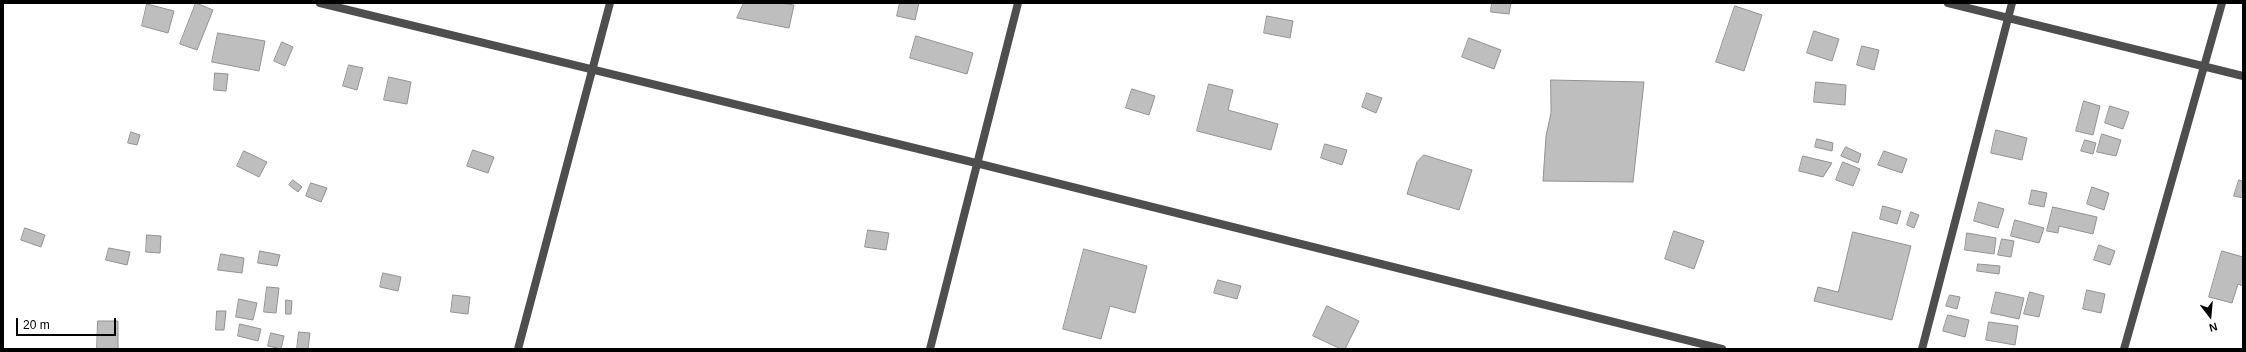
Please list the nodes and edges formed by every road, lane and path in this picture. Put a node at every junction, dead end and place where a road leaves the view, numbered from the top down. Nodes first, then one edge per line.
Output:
1 (320, 3) edge
2 (610, 3) edge
3 (1018, 3) edge
4 (1948, 3) edge
5 (2012, 3) edge
6 (2222, 3) edge
7 (2008, 18) junction
8 (2205, 66) junction
9 (593, 69) junction
10 (2243, 76) edge
11 (976, 163) junction
12 (518, 349) edge
13 (930, 349) edge
14 (1722, 349) edge
15 (1922, 349) edge
16 (2124, 349) edge

1 - 9 street
2 - 9 street
3 - 11 street
4 - 7 street
5 - 7 street
6 - 8 street
7 - 8 street
7 - 15 street
8 - 10 street
8 - 16 street
9 - 11 street
9 - 12 street
11 - 13 street
11 - 14 street

